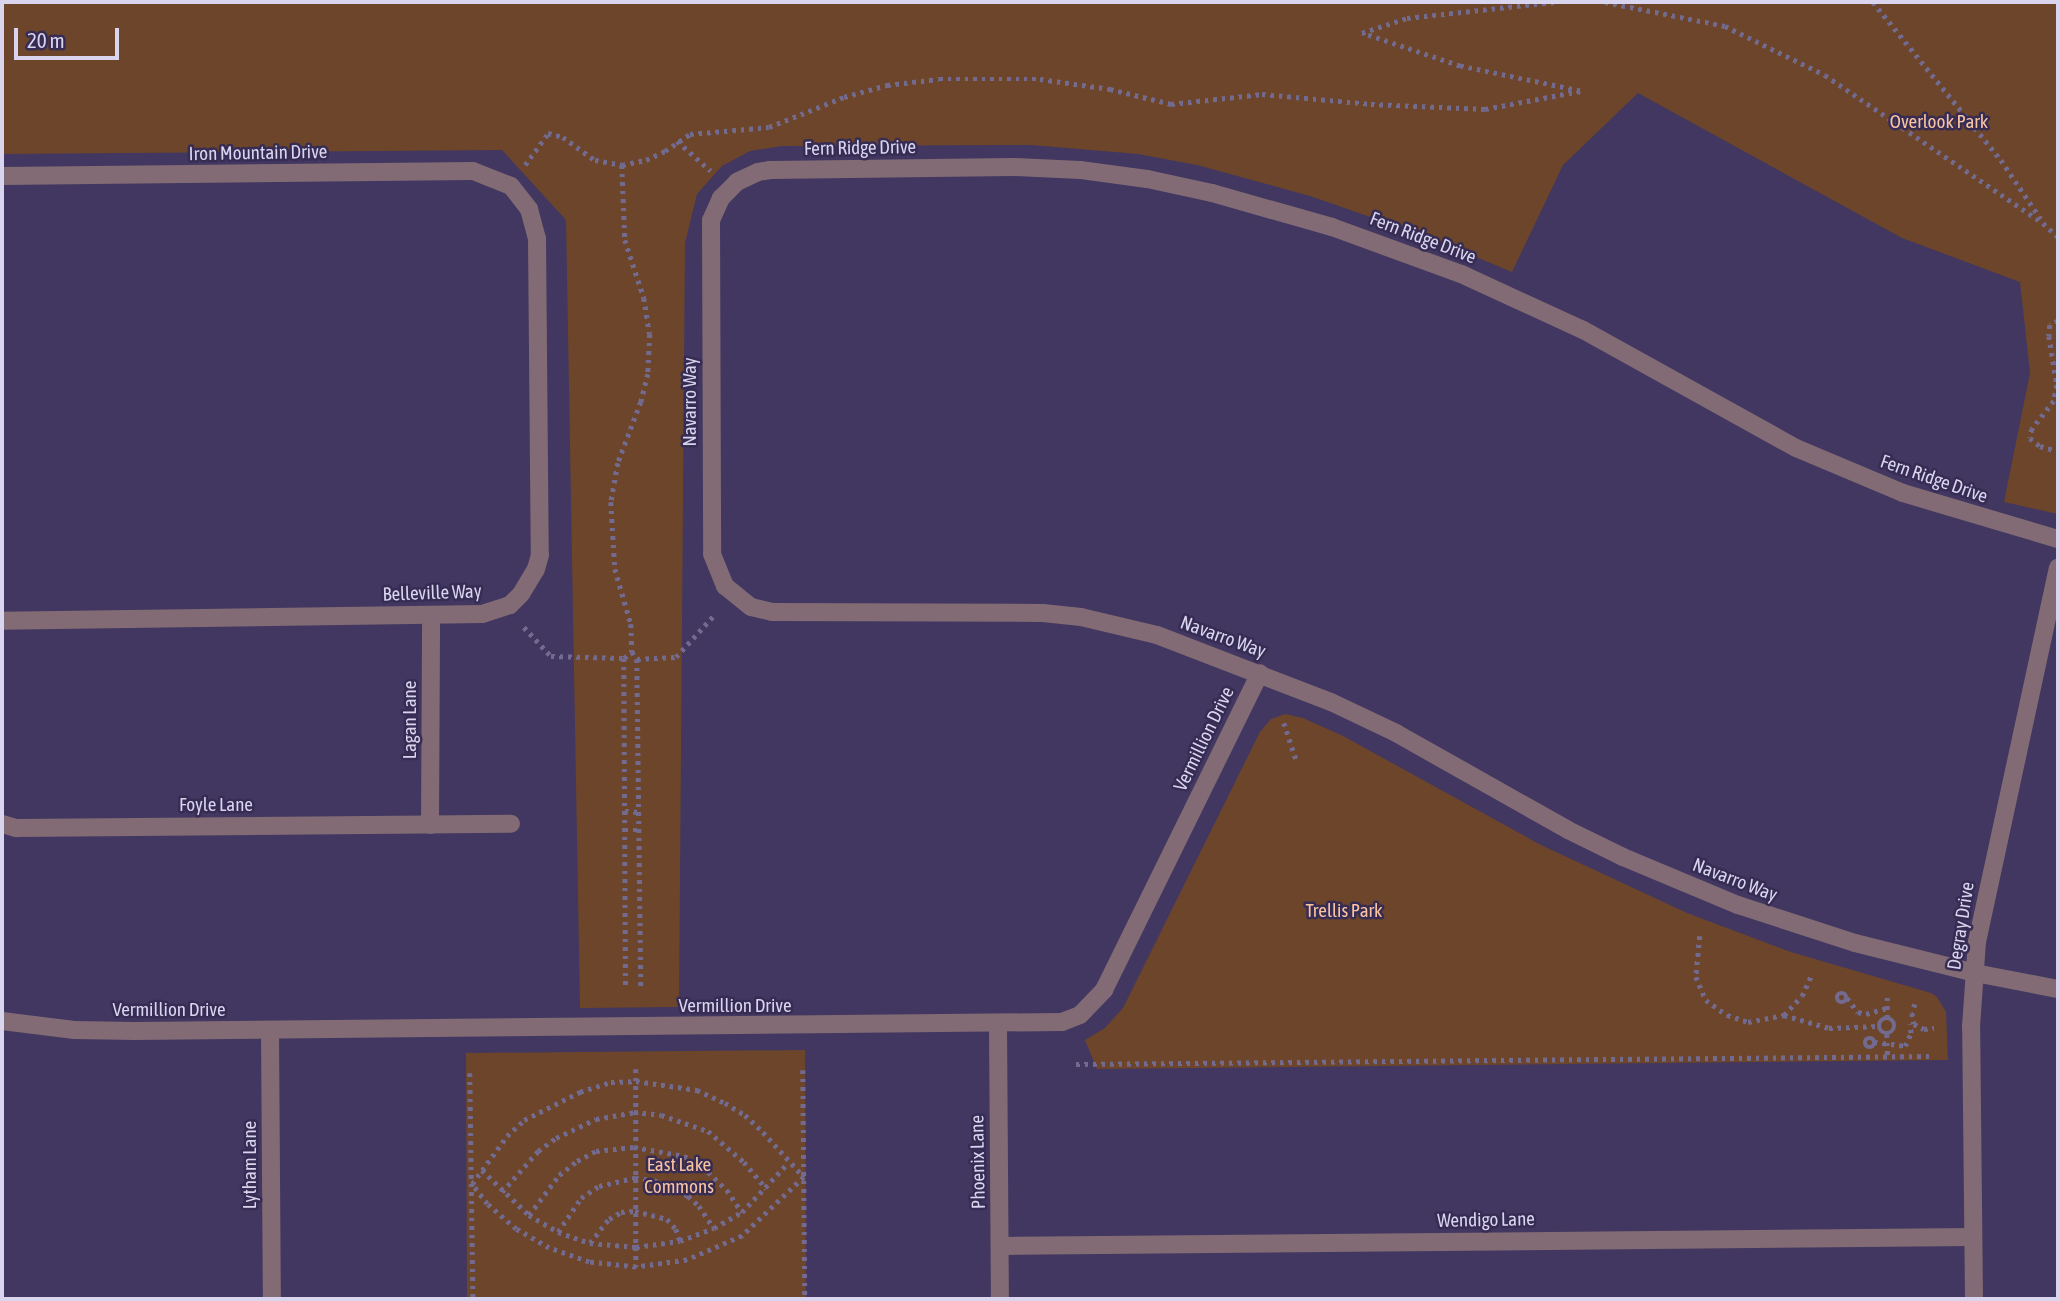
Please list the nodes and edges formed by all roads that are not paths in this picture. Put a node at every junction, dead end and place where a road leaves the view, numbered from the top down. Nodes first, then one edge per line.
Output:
1 (2, 176) edge
2 (511, 186) joint
3 (729, 189) joint
4 (2058, 539) edge
5 (2058, 568) edge
6 (431, 615) junction
7 (2, 621) edge
8 (1260, 673) junction
9 (2, 824) edge
10 (510, 824) dead end
11 (430, 825) junction
12 (1975, 973) junction
13 (2058, 989) edge
14 (2, 1021) edge
15 (998, 1025) junction
16 (270, 1031) junction
17 (1973, 1237) junction
18 (1000, 1246) junction
19 (272, 1299) edge
20 (1000, 1299) edge
21 (1974, 1299) edge

1 - 2 street, Iron Mountain Drive
2 - 6 street, Belleville Way
3 - 4 street, Fern Ridge Drive
3 - 8 street, Navarro Way
5 - 12 street, Degray Drive
6 - 7 street, Belleville Way
6 - 11 street, Lagan Lane
8 - 12 street, Navarro Way
8 - 15 street, Vermillion Drive
9 - 11 street, Foyle Lane
10 - 11 street, Foyle Lane
12 - 13 street, Navarro Way
12 - 17 street, Degray Drive
14 - 16 street, Vermillion Drive
15 - 16 street, Vermillion Drive
15 - 18 street, Phoenix Lane
16 - 19 street, Lytham Lane
17 - 18 street, Wendigo Lane
17 - 21 street, Degray Drive
18 - 20 street, Phoenix Lane

